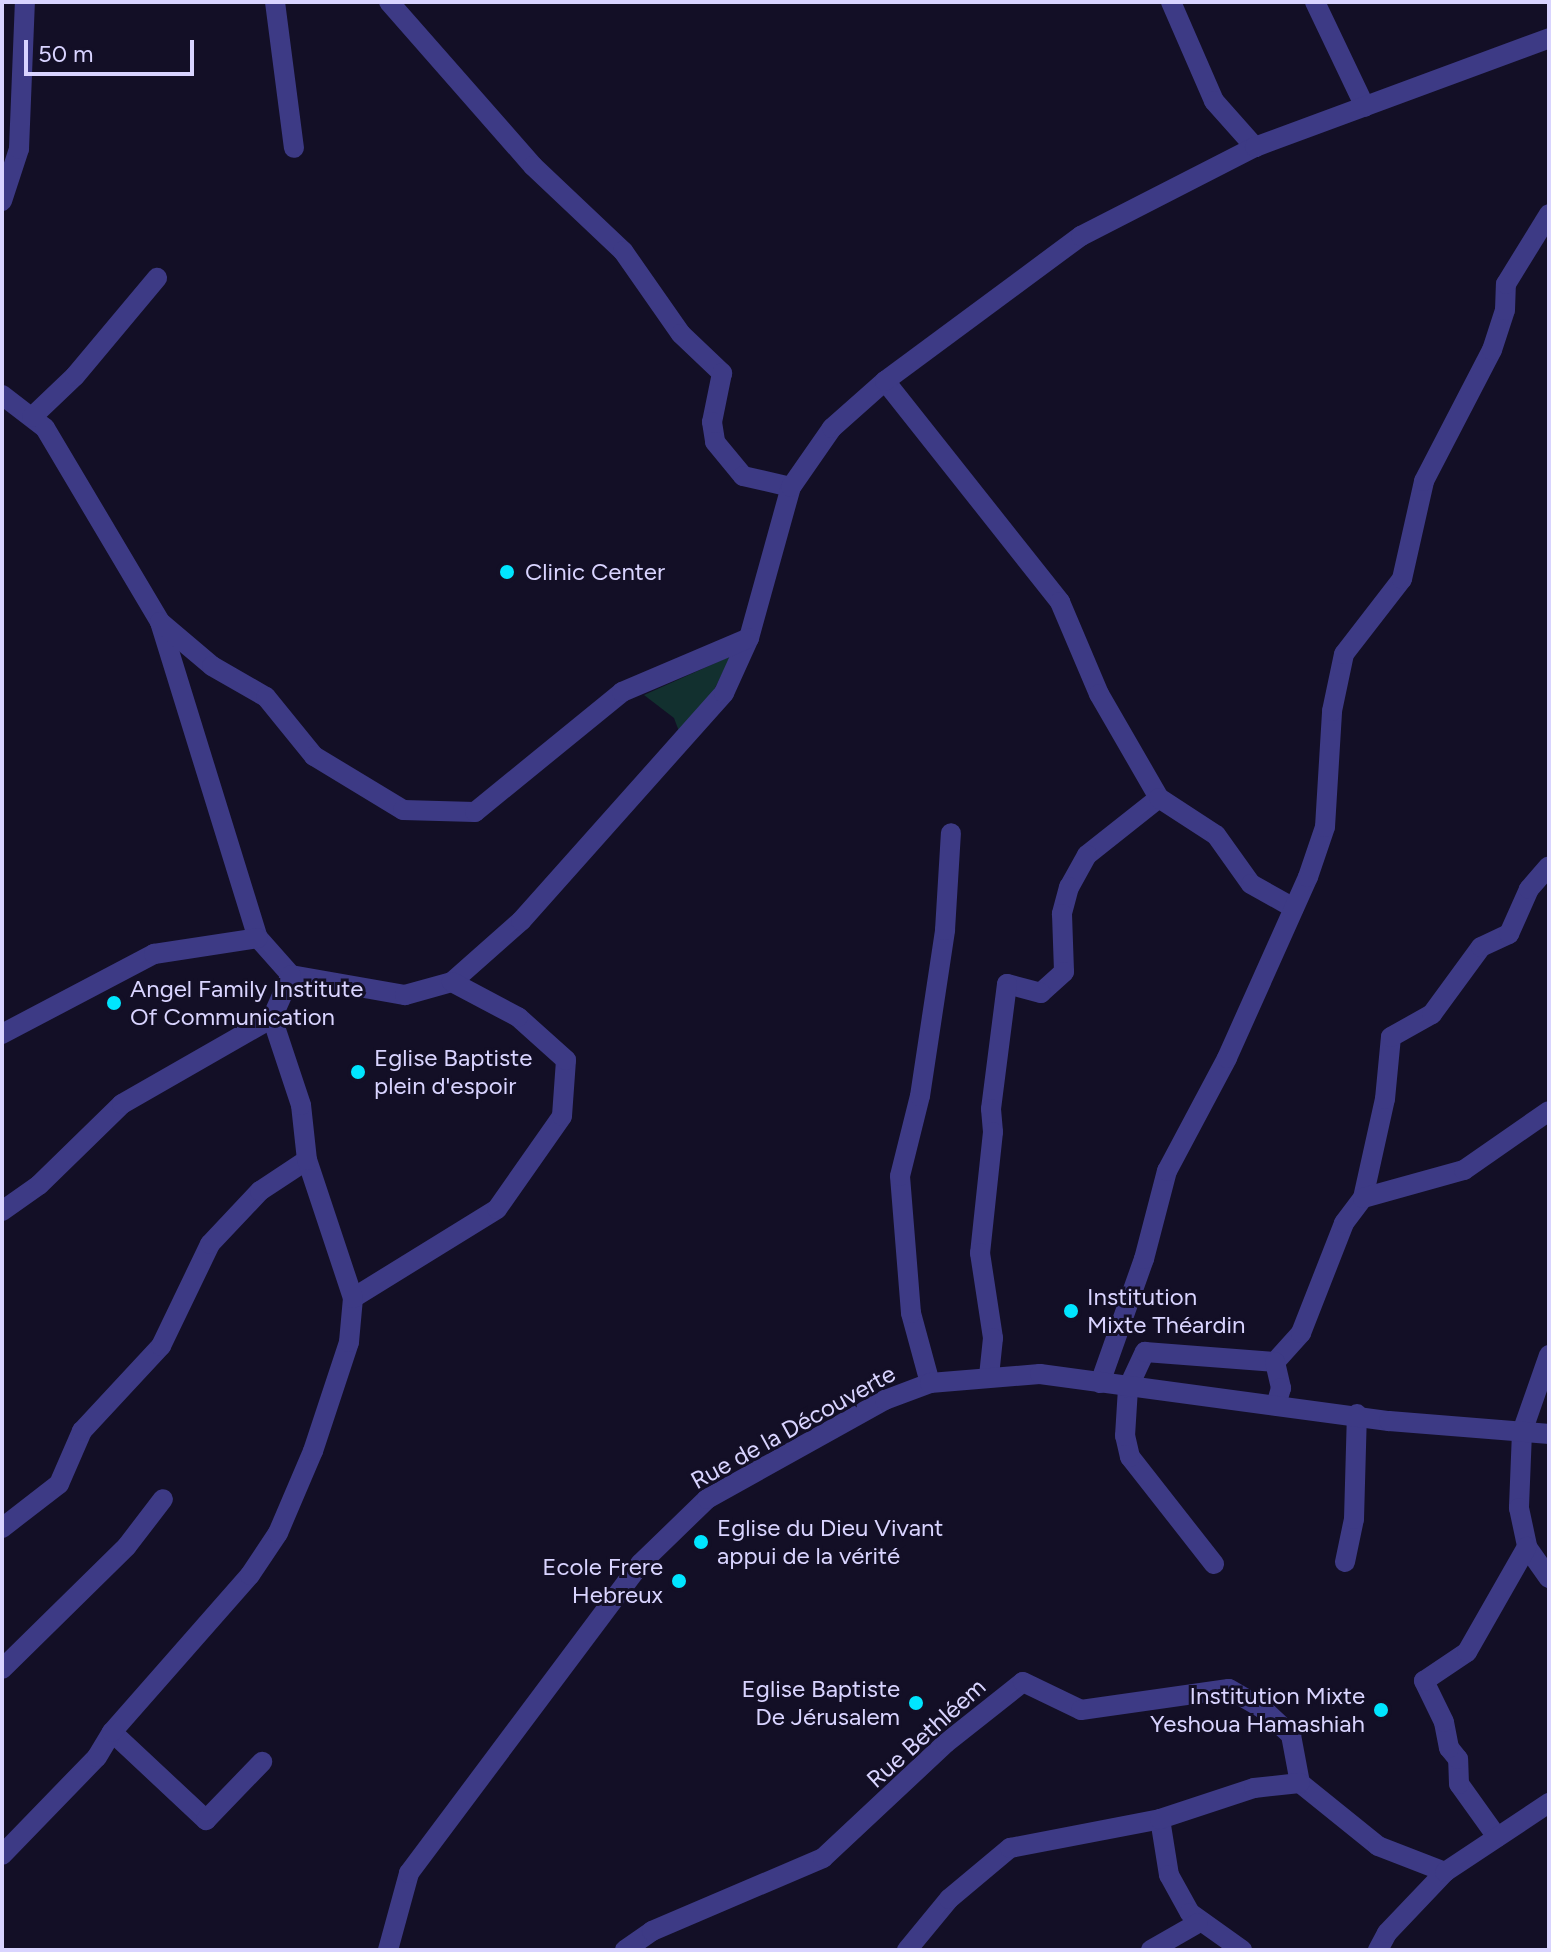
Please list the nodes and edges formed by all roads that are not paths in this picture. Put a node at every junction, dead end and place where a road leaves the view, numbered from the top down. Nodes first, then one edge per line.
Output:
1 (25, 2) edge
2 (275, 2) edge
3 (389, 2) edge
4 (1171, 2) edge
5 (1315, 2) edge
6 (1549, 38) edge
7 (1365, 107) junction
8 (1255, 147) junction
9 (294, 148) dead end
10 (2, 201) edge
11 (1549, 214) edge
12 (157, 278) dead end
13 (885, 381) junction
14 (2, 395) edge
15 (32, 417) junction
16 (791, 487) junction
17 (160, 622) junction
18 (749, 638) junction
19 (1159, 798) junction
20 (951, 833) dead end
21 (1549, 866) edge
22 (1294, 908) junction
23 (258, 938) junction
24 (291, 975) junction
25 (452, 982) junction
26 (272, 1018) junction
27 (2, 1034) edge
28 (1549, 1111) edge
29 (307, 1160) junction
30 (1363, 1198) junction
31 (2, 1211) edge
32 (353, 1298) junction
33 (1549, 1355) edge
34 (1275, 1362) junction
35 (989, 1377) junction
36 (930, 1383) junction
37 (1100, 1383) junction
38 (1128, 1388) junction
39 (1276, 1405) junction
40 (1357, 1414) junction
41 (1522, 1432) junction
42 (1549, 1434) edge
43 (163, 1499) dead end
44 (2, 1528) edge
45 (1527, 1547) junction
46 (1345, 1562) dead end
47 (1214, 1564) dead end
48 (1549, 1578) edge
49 (2, 1669) edge
50 (112, 1732) junction
51 (262, 1762) dead end
52 (1300, 1783) junction
53 (1549, 1803) edge
54 (1160, 1819) junction
55 (1497, 1837) junction
56 (2, 1855) edge
57 (1445, 1872) junction
58 (1198, 1923) junction
59 (388, 1950) edge
60 (625, 1950) edge
61 (907, 1950) edge
62 (1151, 1950) edge
63 (1242, 1950) edge
64 (1378, 1950) edge

1 - 10 street
2 - 9 street
3 - 16 street
4 - 8 street
5 - 7 street
6 - 7 street
7 - 8 street
8 - 13 street
11 - 22 street
12 - 15 street
13 - 16 street
13 - 19 street
14 - 15 street
15 - 17 street
16 - 18 street
17 - 18 street
17 - 23 street
18 - 25 street
19 - 22 street
19 - 35 street
20 - 36 street
21 - 30 street
22 - 37 street
23 - 24 street
23 - 27 street
24 - 25 street
24 - 26 street
25 - 32 street
26 - 29 street
26 - 31 street
28 - 30 street
29 - 32 street
29 - 44 street
30 - 34 street
32 - 50 street
33 - 41 street
34 - 38 street
34 - 39 street
35 - 36 street, Rue de la Découverte
35 - 37 street, Rue de la Découverte
36 - 59 street, Rue de la Découverte
37 - 38 street, Rue de la Découverte
38 - 39 street, Rue de la Découverte
38 - 47 street
39 - 40 street, Rue de la Découverte
40 - 41 street, Rue de la Découverte
40 - 46 street
41 - 42 street, Rue de la Découverte
41 - 45 street
43 - 49 street
45 - 48 street
45 - 55 street
50 - 51 street
50 - 56 street
52 - 54 street
52 - 57 street
52 - 60 street, Rue Bethléem
53 - 55 street
54 - 58 street
54 - 61 street
55 - 57 street
57 - 64 street
58 - 62 street
58 - 63 street

